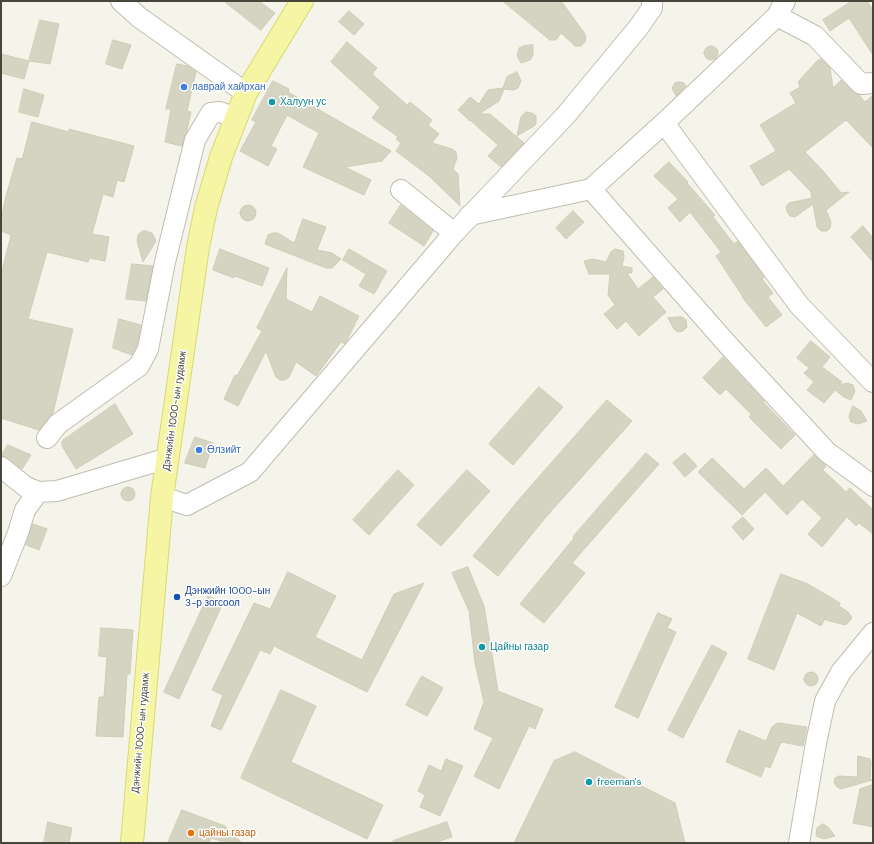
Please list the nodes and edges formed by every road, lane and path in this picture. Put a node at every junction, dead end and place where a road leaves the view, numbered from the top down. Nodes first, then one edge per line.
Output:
1 (121, 1) edge
2 (302, 1) edge
3 (652, 1) edge
4 (781, 9) edge
5 (873, 83) edge
6 (246, 93) junction
7 (236, 118) junction
8 (664, 123) junction
9 (591, 189) junction
10 (401, 190) dead end
11 (470, 215) junction
12 (454, 233) junction
13 (873, 382) edge
14 (47, 438) dead end
15 (168, 458) junction
16 (1, 467) edge
17 (873, 486) edge
18 (38, 492) junction
19 (162, 497) junction
20 (1, 576) edge
21 (873, 633) edge
22 (132, 843) edge
23 (799, 843) edge

1 - 6 street
2 - 6 main road, Дэнжийн 1000-ын гудамж
3 - 11 street
4 - 5 street
4 - 8 street
6 - 7 main road, Дэнжийн 1000-ын гудамж
7 - 14 street
7 - 15 main road, Дэнжийн 1000-ын гудамж
8 - 9 street
8 - 13 street
9 - 11 street
9 - 17 street
10 - 12 street
11 - 12 street
12 - 19 street
15 - 18 street
15 - 19 main road, Дэнжийн 1000-ын гудамж
16 - 18 street
18 - 20 street
19 - 22 main road, Дэнжийн 1000-ын гудамж
21 - 23 street

